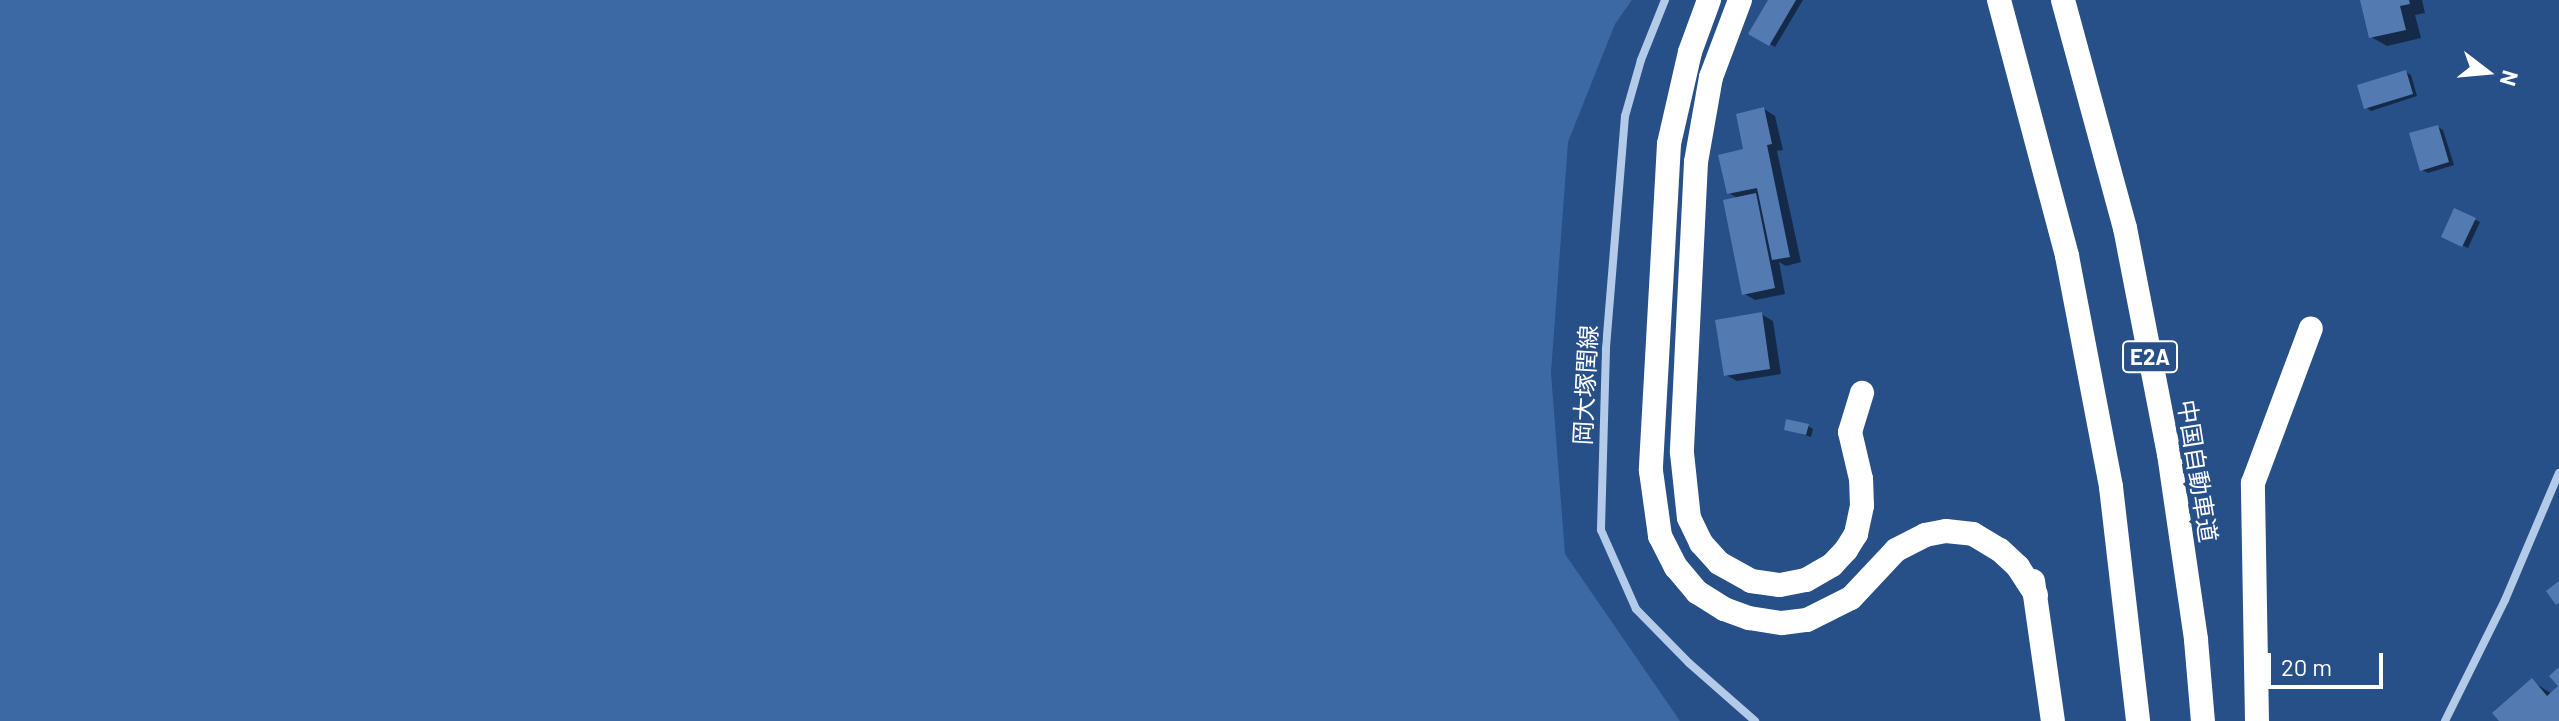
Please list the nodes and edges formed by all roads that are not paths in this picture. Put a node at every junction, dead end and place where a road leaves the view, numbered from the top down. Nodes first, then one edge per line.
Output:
1 (1665, 0) edge
2 (1709, 0) edge
3 (1740, 0) edge
4 (1999, 0) edge
5 (2063, 0) edge
6 (2311, 328) dead end
7 (1862, 393) dead end
8 (2559, 473) edge
9 (2555, 498) edge
10 (2031, 564) dead end
11 (2036, 595) junction
12 (1755, 721) edge
13 (2053, 721) edge
14 (2138, 721) edge
15 (2203, 721) edge
16 (2257, 721) edge
17 (2445, 721) edge

1 - 12 street, 岡大塚閏線
2 - 11 highway
3 - 7 highway
4 - 14 highway, E2A
5 - 15 highway, 中国自動車道 / E2A
6 - 16 highway
8 - 9 street
9 - 17 street
10 - 11 highway
11 - 13 highway

